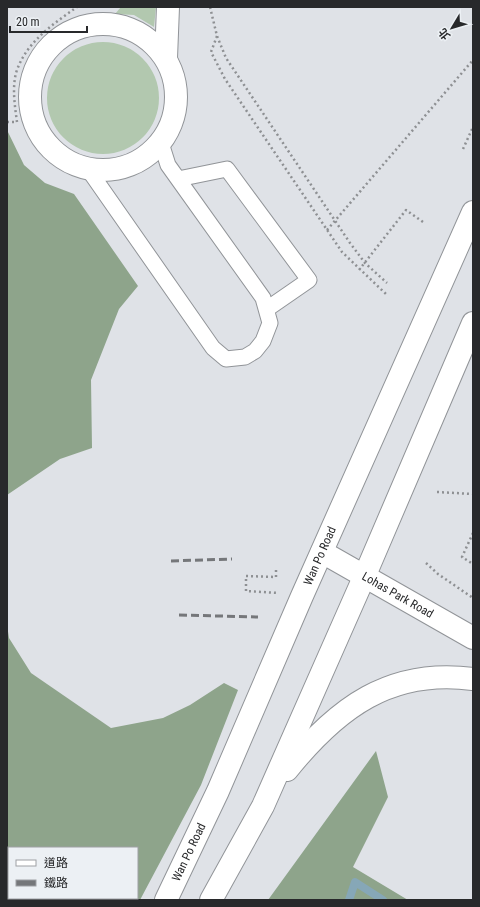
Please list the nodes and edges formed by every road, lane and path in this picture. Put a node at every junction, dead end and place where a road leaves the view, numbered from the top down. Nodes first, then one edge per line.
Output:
1 (104, 7) edge
2 (168, 7) edge
3 (210, 7) edge
4 (80, 16) edge
5 (217, 36) junction
6 (166, 58) junction
7 (473, 60) edge
8 (7, 122) edge
9 (473, 128) edge
10 (161, 144) junction
11 (463, 149) dead end
12 (88, 169) junction
13 (178, 179) junction
14 (473, 212) edge
15 (335, 220) junction
16 (424, 222) dead end
17 (327, 230) junction
18 (365, 263) junction
19 (359, 270) junction
20 (387, 283) dead end
21 (386, 294) dead end
22 (267, 309) junction
23 (473, 323) edge
24 (438, 492) dead end
25 (473, 494) edge
26 (473, 533) edge
27 (322, 552) junction
28 (426, 563) dead end
29 (473, 564) edge
30 (276, 570) dead end
31 (365, 575) junction
32 (267, 591) dead end
33 (473, 598) edge
34 (473, 638) edge
35 (473, 679) edge
36 (263, 806) junction
37 (166, 900) edge
38 (211, 900) edge

1 - 4 main road
2 - 6 main road
3 - 5 path
4 - 6 main road
4 - 8 path
4 - 12 main road
5 - 15 path
5 - 17 path
6 - 10 main road
7 - 15 path
9 - 11 path
10 - 12 main road
10 - 13 lane
12 - 22 lane
13 - 22 lane
13 - 22 lane
14 - 27 main road, Wan Po Road
15 - 17 path
15 - 18 path
16 - 18 path
17 - 19 path
18 - 19 path
18 - 20 path
19 - 21 path
23 - 31 main road
24 - 25 path
26 - 29 path
27 - 31 main road, Lohas Park Road
27 - 37 main road, Wan Po Road
28 - 33 path
30 - 32 path
31 - 34 main road, Lohas Park Road
31 - 36 main road
35 - 36 main road
36 - 38 main road

